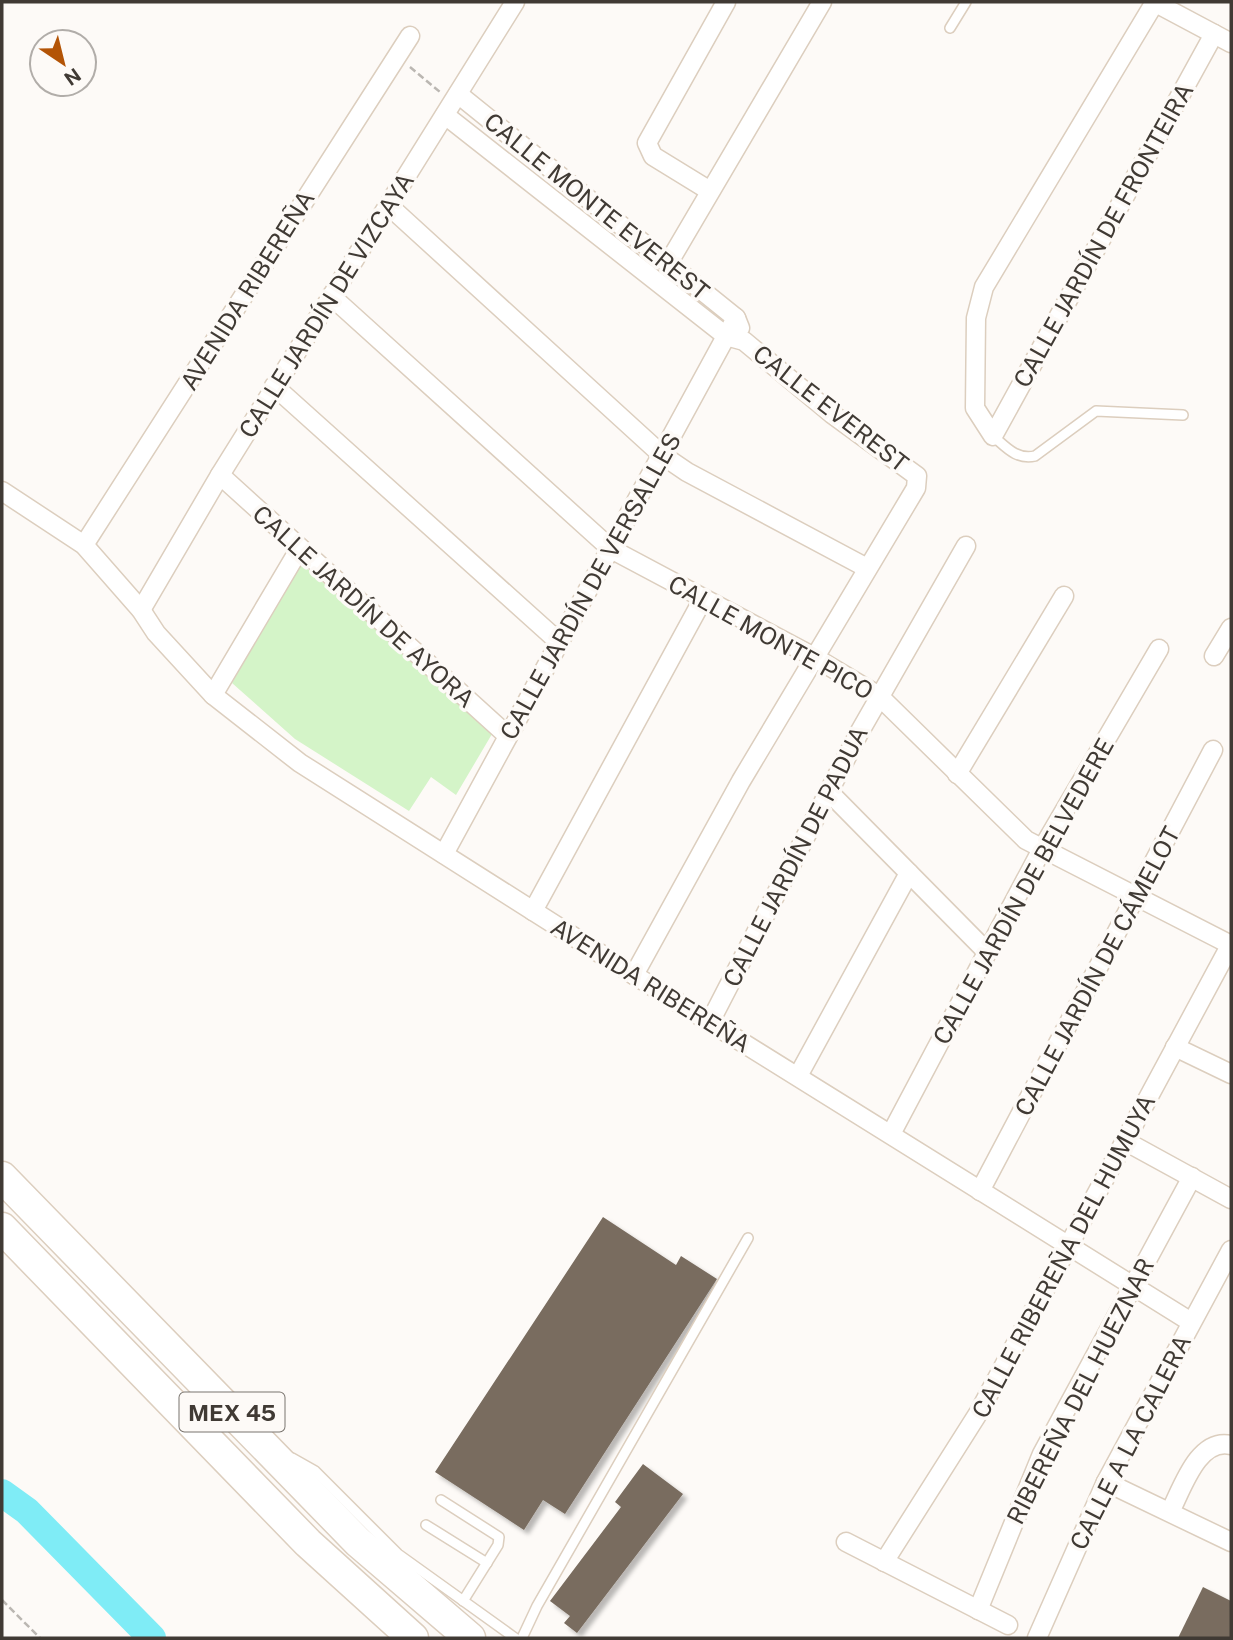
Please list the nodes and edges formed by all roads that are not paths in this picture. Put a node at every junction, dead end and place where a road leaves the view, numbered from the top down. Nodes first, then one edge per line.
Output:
1 (515, 2) edge
2 (726, 2) edge
3 (822, 2) edge
4 (966, 2) edge
5 (1155, 2) edge
6 (950, 28) dead end
7 (1214, 34) junction
8 (410, 36) dead end
9 (1231, 43) edge
10 (452, 104) junction
11 (710, 191) junction
12 (388, 205) junction
13 (669, 262) junction
14 (331, 296) junction
15 (736, 318) junction
16 (726, 336) junction
17 (744, 341) junction
18 (274, 386) junction
19 (1184, 415) dead end
20 (993, 436) junction
21 (662, 455) junction
22 (219, 475) junction
23 (2, 491) edge
24 (85, 545) junction
25 (966, 545) dead end
26 (300, 548) junction
27 (611, 549) junction
28 (867, 568) junction
29 (1064, 596) dead end
30 (703, 599) junction
31 (141, 610) junction
32 (1231, 628) edge
33 (559, 642) junction
34 (1158, 649) dead end
35 (1214, 656) dead end
36 (814, 657) junction
37 (213, 695) junction
38 (879, 696) junction
39 (508, 736) junction
40 (1213, 750) dead end
41 (957, 774) junction
42 (828, 791) junction
43 (1042, 849) junction
44 (444, 854) junction
45 (909, 873) junction
46 (1136, 896) junction
47 (533, 911) junction
48 (1231, 945) edge
49 (986, 951) junction
50 (634, 975) junction
51 (710, 1022) junction
52 (1175, 1047) junction
53 (1231, 1074) edge
54 (798, 1076) junction
55 (891, 1134) junction
56 (1125, 1141) junction
57 (2, 1177) edge
58 (1192, 1177) junction
59 (981, 1191) junction
60 (1231, 1199) edge
61 (2, 1228) edge
62 (748, 1238) dead end
63 (1069, 1246) junction
64 (1231, 1250) edge
65 (1133, 1286) junction
66 (1191, 1322) junction
67 (1231, 1445) edge
68 (264, 1472) junction
69 (1106, 1482) junction
70 (440, 1500) dead end
71 (1170, 1512) junction
72 (426, 1525) dead end
73 (846, 1542) dead end
74 (1231, 1542) edge
75 (378, 1548) junction
76 (884, 1562) junction
77 (487, 1563) junction
78 (463, 1601) junction
79 (978, 1610) junction
80 (1008, 1625) dead end
81 (405, 1634) edge
82 (470, 1638) edge
83 (515, 1638) edge
84 (522, 1638) edge
85 (1037, 1638) edge

1 - 10 street, CALLE JARDÍN DE VIZCAYA
2 - 11 street
3 - 11 street
4 - 6 lane
5 - 7 street
5 - 20 street
7 - 9 street
7 - 20 street, CALLE JARDÍN DE FRONTEIRA
8 - 24 street, AVENIDA RIBEREÑA
10 - 12 street, CALLE JARDÍN DE VIZCAYA
10 - 13 street, CALLE MONTE EVEREST
10 - 16 street, CALLE MONTE EVEREST
11 - 13 street
12 - 14 street, CALLE JARDÍN DE VIZCAYA
12 - 21 street
13 - 15 street, CALLE MONTE EVEREST
14 - 18 street, CALLE JARDÍN DE VIZCAYA
14 - 27 street, CALLE MONTE PICO
15 - 16 street, CALLE JARDÍN DE VERSALLES
15 - 17 street, CALLE EVEREST
16 - 17 street, CALLE EVEREST
16 - 21 street, CALLE JARDÍN DE VERSALLES
17 - 28 street, CALLE EVEREST
18 - 22 street, CALLE JARDÍN DE VIZCAYA
18 - 33 street
19 - 20 lane
21 - 27 street, CALLE JARDÍN DE VERSALLES
21 - 28 street
22 - 26 street, CALLE JARDÍN DE AYORA
22 - 31 street, CALLE JARDÍN DE VIZCAYA
23 - 24 street, AVENIDA RIBEREÑA
24 - 31 street, AVENIDA RIBEREÑA
25 - 38 street, CALLE JARDÍN DE PADUA
26 - 37 street
26 - 39 street, CALLE JARDÍN DE AYORA
27 - 30 street, CALLE MONTE PICO
27 - 33 street, CALLE JARDÍN DE VERSALLES
28 - 36 street
29 - 41 street
30 - 36 street, CALLE MONTE PICO
30 - 47 street
31 - 37 street, AVENIDA RIBEREÑA
32 - 35 street
33 - 39 street, CALLE JARDÍN DE VERSALLES
34 - 43 street, CALLE JARDÍN DE BELVEDERE
36 - 38 street, CALLE MONTE PICO
36 - 50 street
37 - 44 street, AVENIDA RIBEREÑA
38 - 41 street, CALLE MONTE PICO
38 - 42 street, CALLE JARDÍN DE PADUA
39 - 44 street, CALLE JARDÍN DE VERSALLES
40 - 46 street, CALLE JARDÍN DE CÁMELOT
41 - 43 street, CALLE MONTE PICO
42 - 45 street
42 - 51 street, CALLE JARDÍN DE PADUA
43 - 46 street, CALLE MONTE PICO
43 - 49 street, CALLE JARDÍN DE BELVEDERE
44 - 47 street, AVENIDA RIBEREÑA
45 - 49 street
45 - 54 street
46 - 48 street, CALLE MONTE PICO
46 - 59 street, CALLE JARDÍN DE CÁMELOT
47 - 50 street, AVENIDA RIBEREÑA
48 - 52 street, CALLE RIBEREÑA DEL HUMUYA
49 - 55 street, CALLE JARDÍN DE BELVEDERE
50 - 51 street, AVENIDA RIBEREÑA
51 - 54 street, AVENIDA RIBEREÑA
52 - 53 street
52 - 56 street, CALLE RIBEREÑA DEL HUMUYA
54 - 55 street, AVENIDA RIBEREÑA
55 - 59 street, AVENIDA RIBEREÑA
56 - 58 street
56 - 63 street, CALLE RIBEREÑA DEL HUMUYA
57 - 68 highway, MEX 45
58 - 60 street
58 - 65 street, RIBEREÑA DEL HUEZNAR
59 - 63 street, AVENIDA RIBEREÑA
61 - 68 highway, MEX 45
62 - 84 lane
63 - 65 street, AVENIDA RIBEREÑA
63 - 76 street, CALLE RIBEREÑA DEL HUMUYA
64 - 66 street, CALLE A LA CALERA
65 - 66 street, AVENIDA RIBEREÑA
65 - 79 street, RIBEREÑA DEL HUEZNAR
66 - 69 street, CALLE A LA CALERA
67 - 71 street
68 - 75 highway, MEX 45
68 - 81 highway, MEX 45
69 - 71 street
69 - 85 street, CALLE A LA CALERA
70 - 77 lane
71 - 74 street
72 - 77 lane
73 - 76 street
75 - 78 lane
75 - 82 highway, MEX 45
76 - 79 street
77 - 78 lane
78 - 83 lane
79 - 80 street

